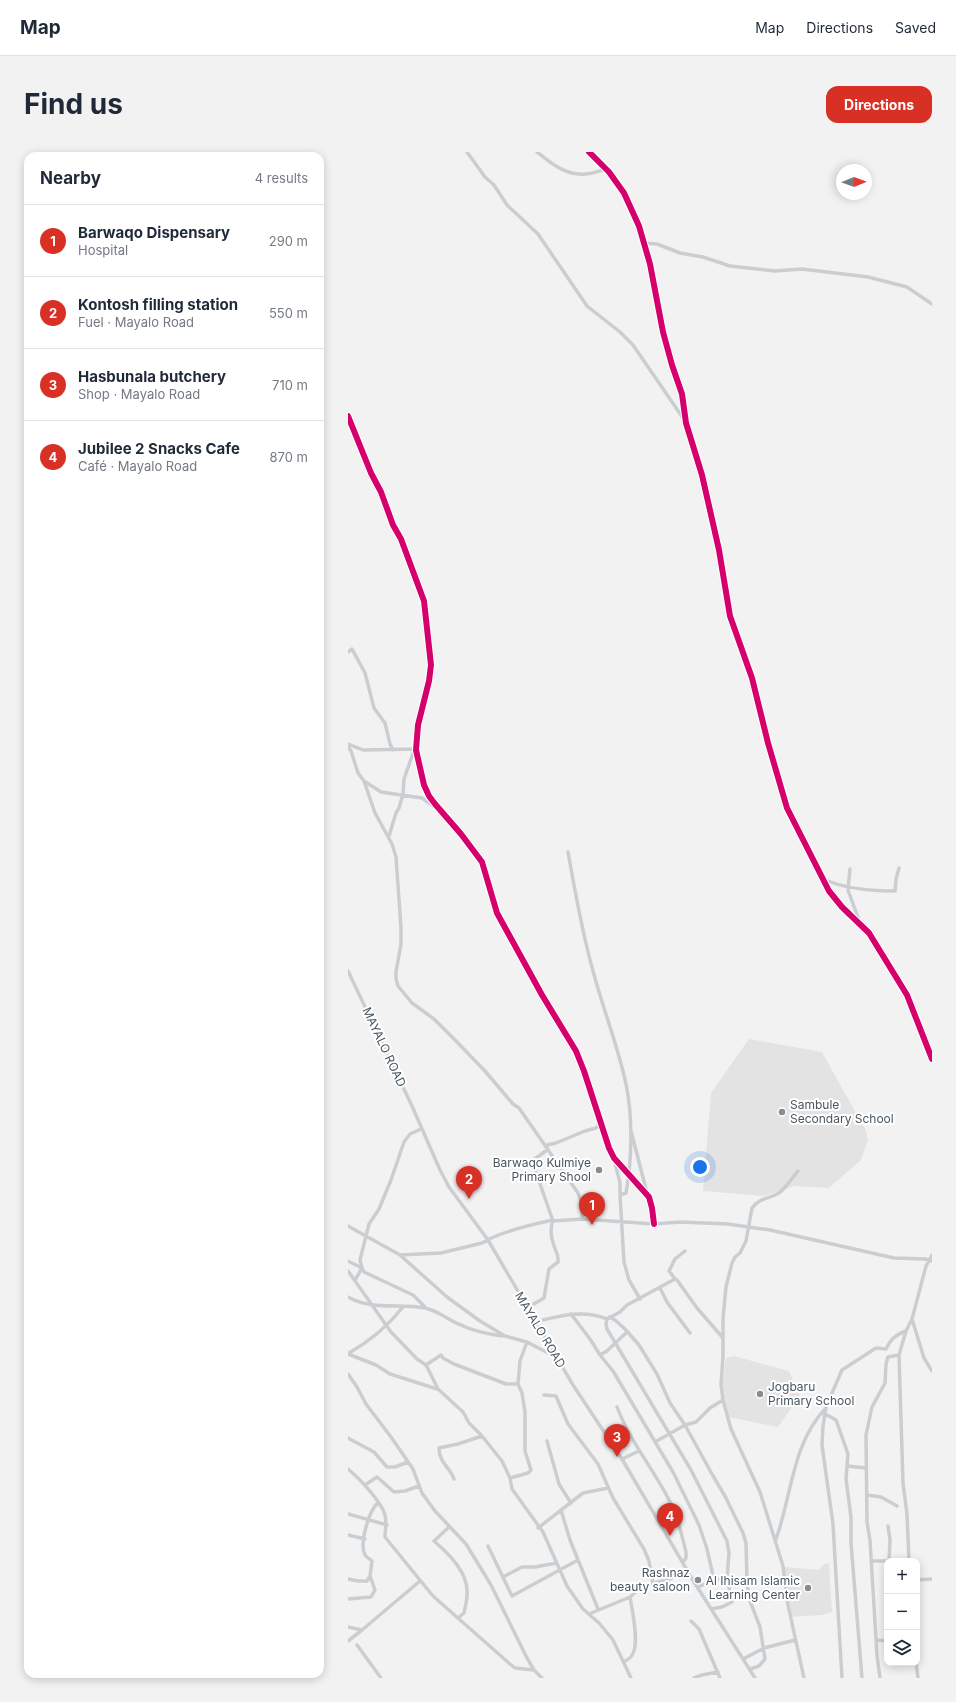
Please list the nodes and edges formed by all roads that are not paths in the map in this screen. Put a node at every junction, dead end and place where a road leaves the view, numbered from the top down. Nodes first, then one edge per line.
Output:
1 (467, 152) edge
2 (537, 152) edge
3 (589, 152) edge
4 (606, 169) junction
5 (644, 243) junction
6 (932, 304) edge
7 (348, 416) edge
8 (686, 423) junction
9 (348, 652) edge
10 (416, 743) junction
11 (348, 746) edge
12 (414, 749) junction
13 (393, 750) junction
14 (348, 756) edge
15 (353, 759) junction
16 (364, 781) junction
17 (403, 794) junction
18 (443, 812) junction
19 (389, 836) junction
20 (568, 852) dead end
21 (899, 868) dead end
22 (850, 869) dead end
23 (823, 878) junction
24 (848, 887) junction
25 (861, 924) junction
26 (348, 971) edge
27 (932, 1059) edge
28 (601, 1123) junction
29 (629, 1128) junction
30 (421, 1129) junction
31 (547, 1150) junction
32 (614, 1158) junction
33 (798, 1172) dead end
34 (629, 1176) junction
35 (647, 1194) junction
36 (620, 1195) junction
37 (582, 1219) junction
38 (553, 1220) junction
39 (623, 1221) junction
40 (654, 1224) junction
41 (348, 1226) edge
42 (750, 1227) junction
43 (365, 1236) junction
44 (488, 1240) junction
45 (685, 1250) dead end
46 (400, 1255) junction
47 (932, 1255) edge
48 (348, 1261) edge
49 (931, 1261) edge
50 (362, 1268) junction
51 (348, 1271) edge
52 (675, 1279) junction
53 (355, 1280) junction
54 (660, 1288) junction
55 (348, 1297) edge
56 (640, 1299) junction
57 (372, 1304) junction
58 (403, 1307) junction
59 (527, 1308) junction
60 (427, 1309) junction
61 (571, 1314) junction
62 (608, 1318) junction
63 (912, 1319) junction
64 (535, 1322) junction
65 (386, 1326) junction
66 (906, 1331) junction
67 (628, 1332) junction
68 (690, 1333) dead end
69 (505, 1336) junction
70 (723, 1338) junction
71 (527, 1342) junction
72 (616, 1344) junction
73 (886, 1349) junction
74 (348, 1354) edge
75 (555, 1354) junction
76 (600, 1355) junction
77 (899, 1355) junction
78 (888, 1357) junction
79 (426, 1365) junction
80 (932, 1372) edge
81 (348, 1374) edge
82 (518, 1384) junction
83 (438, 1389) junction
84 (544, 1395) dead end
85 (723, 1400) junction
86 (618, 1407) dead end
87 (826, 1407) junction
88 (825, 1414) junction
89 (685, 1425) junction
90 (670, 1434) junction
91 (482, 1436) junction
92 (348, 1438) edge
93 (547, 1441) dead end
94 (655, 1442) junction
95 (639, 1451) junction
96 (622, 1459) junction
97 (408, 1462) junction
98 (847, 1466) junction
99 (348, 1468) edge
100 (866, 1468) junction
101 (510, 1478) junction
102 (454, 1479) dead end
103 (365, 1485) junction
104 (419, 1486) junction
105 (608, 1488) junction
106 (867, 1494) junction
107 (378, 1503) junction
108 (571, 1503) junction
109 (897, 1506) dead end
110 (560, 1510) junction
111 (348, 1514) edge
112 (368, 1519) junction
113 (387, 1525) junction
114 (888, 1526) dead end
115 (449, 1527) junction
116 (538, 1528) junction
117 (348, 1535) edge
118 (365, 1539) junction
119 (775, 1539) junction
120 (488, 1546) dead end
121 (889, 1558) edge
122 (909, 1558) edge
123 (578, 1560) junction
124 (871, 1561) junction
125 (884, 1561) edge
126 (683, 1562) junction
127 (557, 1563) junction
128 (560, 1569) junction
129 (687, 1569) junction
130 (370, 1576) junction
131 (503, 1577) junction
132 (727, 1578) junction
133 (348, 1579) edge
134 (932, 1579) edge
135 (714, 1580) junction
136 (920, 1580) edge
137 (420, 1581) junction
138 (653, 1584) junction
139 (698, 1587) junction
140 (630, 1597) junction
141 (348, 1599) edge
142 (598, 1609) junction
143 (711, 1609) junction
144 (589, 1614) junction
145 (458, 1618) junction
146 (691, 1620) dead end
147 (348, 1627) edge
148 (362, 1630) junction
149 (795, 1640) junction
150 (876, 1640) junction
151 (348, 1641) edge
152 (884, 1641) edge
153 (357, 1645) dead end
154 (764, 1648) junction
155 (743, 1658) junction
156 (624, 1661) junction
157 (916, 1666) edge
158 (750, 1669) junction
159 (534, 1670) junction
160 (718, 1672) junction
161 (381, 1678) edge
162 (542, 1678) edge
163 (631, 1678) edge
164 (694, 1678) edge
165 (720, 1678) edge
166 (755, 1678) edge
167 (804, 1678) edge
168 (842, 1678) edge
169 (862, 1678) edge
170 (880, 1678) edge
171 (918, 1678) edge

1 - 8 street
2 - 4 street
3 - 4 street
4 - 5 street
5 - 6 street
5 - 8 street
7 - 10 street
8 - 23 street
9 - 13 street
10 - 12 street
10 - 18 street
11 - 13 street
11 - 15 street
12 - 13 street
12 - 17 street
14 - 15 street
15 - 16 street
16 - 17 street
16 - 19 street
17 - 18 street
17 - 19 street
18 - 28 street
19 - 31 street
20 - 29 street
21 - 24 street
22 - 24 street
23 - 24 street
23 - 25 street
24 - 25 street
25 - 27 street
26 - 30 street, MAYALO ROAD
28 - 31 street
28 - 32 street
29 - 34 street
29 - 35 street
30 - 43 street
30 - 44 street, MAYALO ROAD
31 - 37 street
31 - 38 street
32 - 34 street
32 - 36 street
33 - 42 street
34 - 35 street
34 - 36 street
35 - 40 street
36 - 39 street
37 - 38 street
37 - 39 street
38 - 44 street
38 - 59 street
39 - 40 street
39 - 56 street
40 - 42 street
41 - 43 street
42 - 49 street
42 - 70 street
43 - 46 street
43 - 50 street
44 - 46 street
44 - 59 street, MAYALO ROAD
45 - 52 street
46 - 69 street
47 - 49 street
48 - 50 street
49 - 63 street
50 - 53 street
50 - 60 street
51 - 53 street
52 - 54 street
52 - 70 street
53 - 57 street
54 - 56 street
54 - 68 street
55 - 57 street
56 - 62 street
57 - 58 street
57 - 65 street
58 - 60 street
58 - 65 street
59 - 64 street, MAYALO ROAD
60 - 69 street
61 - 62 street
61 - 64 street
61 - 76 street
62 - 67 street
62 - 72 street
63 - 66 street
63 - 80 street
64 - 75 street, MAYALO ROAD
65 - 74 street
65 - 79 street
66 - 73 street
66 - 77 street
67 - 72 street
67 - 89 street
69 - 71 street
70 - 85 street
71 - 75 street
71 - 82 street
72 - 76 street
72 - 90 street
73 - 78 street
73 - 87 street
74 - 83 street
75 - 96 street, MAYALO ROAD
76 - 94 street
77 - 78 street
77 - 122 street
78 - 100 street
79 - 82 street
79 - 83 street
81 - 97 street
82 - 101 street
83 - 91 street
84 - 105 street
85 - 89 street
85 - 119 street
86 - 95 street
87 - 88 street
87 - 119 street
88 - 98 street
88 - 168 street
89 - 90 street
89 - 154 street
90 - 94 street
90 - 132 street
91 - 101 street
91 - 102 street
92 - 97 street
93 - 108 street
94 - 135 street
95 - 96 street
95 - 126 street
96 - 126 street, MAYALO ROAD
97 - 104 street
98 - 100 street
98 - 169 street
99 - 103 street
100 - 106 street
101 - 116 street
103 - 104 street
103 - 107 street
104 - 115 street
105 - 108 street
105 - 138 street
106 - 109 street
106 - 124 street
107 - 112 street
107 - 113 street
108 - 110 street
110 - 116 street
110 - 123 street
111 - 112 street
112 - 113 street
112 - 118 street
113 - 137 street
114 - 121 street
115 - 145 street
115 - 159 street
116 - 127 street
117 - 118 street
118 - 130 street
119 - 149 street
120 - 131 street
123 - 128 street
123 - 142 street
124 - 125 street
124 - 150 street
126 - 129 street, MAYALO ROAD
127 - 128 street
127 - 131 street
128 - 131 street
128 - 144 street
129 - 138 street
129 - 139 street, MAYALO ROAD
130 - 133 street
130 - 141 street
132 - 135 street
132 - 143 street
134 - 136 street
135 - 139 street
137 - 145 street
137 - 148 street
138 - 140 street
139 - 143 street, MAYALO ROAD
140 - 142 street
140 - 156 street
142 - 144 street
143 - 155 street, MAYALO ROAD
144 - 156 street
145 - 159 street
146 - 160 street
147 - 148 street
148 - 151 street
149 - 154 street
149 - 167 street
150 - 152 street
150 - 170 street
153 - 161 street
154 - 155 street
154 - 158 street
155 - 158 street, MAYALO ROAD
156 - 163 street
157 - 171 street
158 - 166 street, MAYALO ROAD
159 - 162 street
160 - 164 street
160 - 165 street

